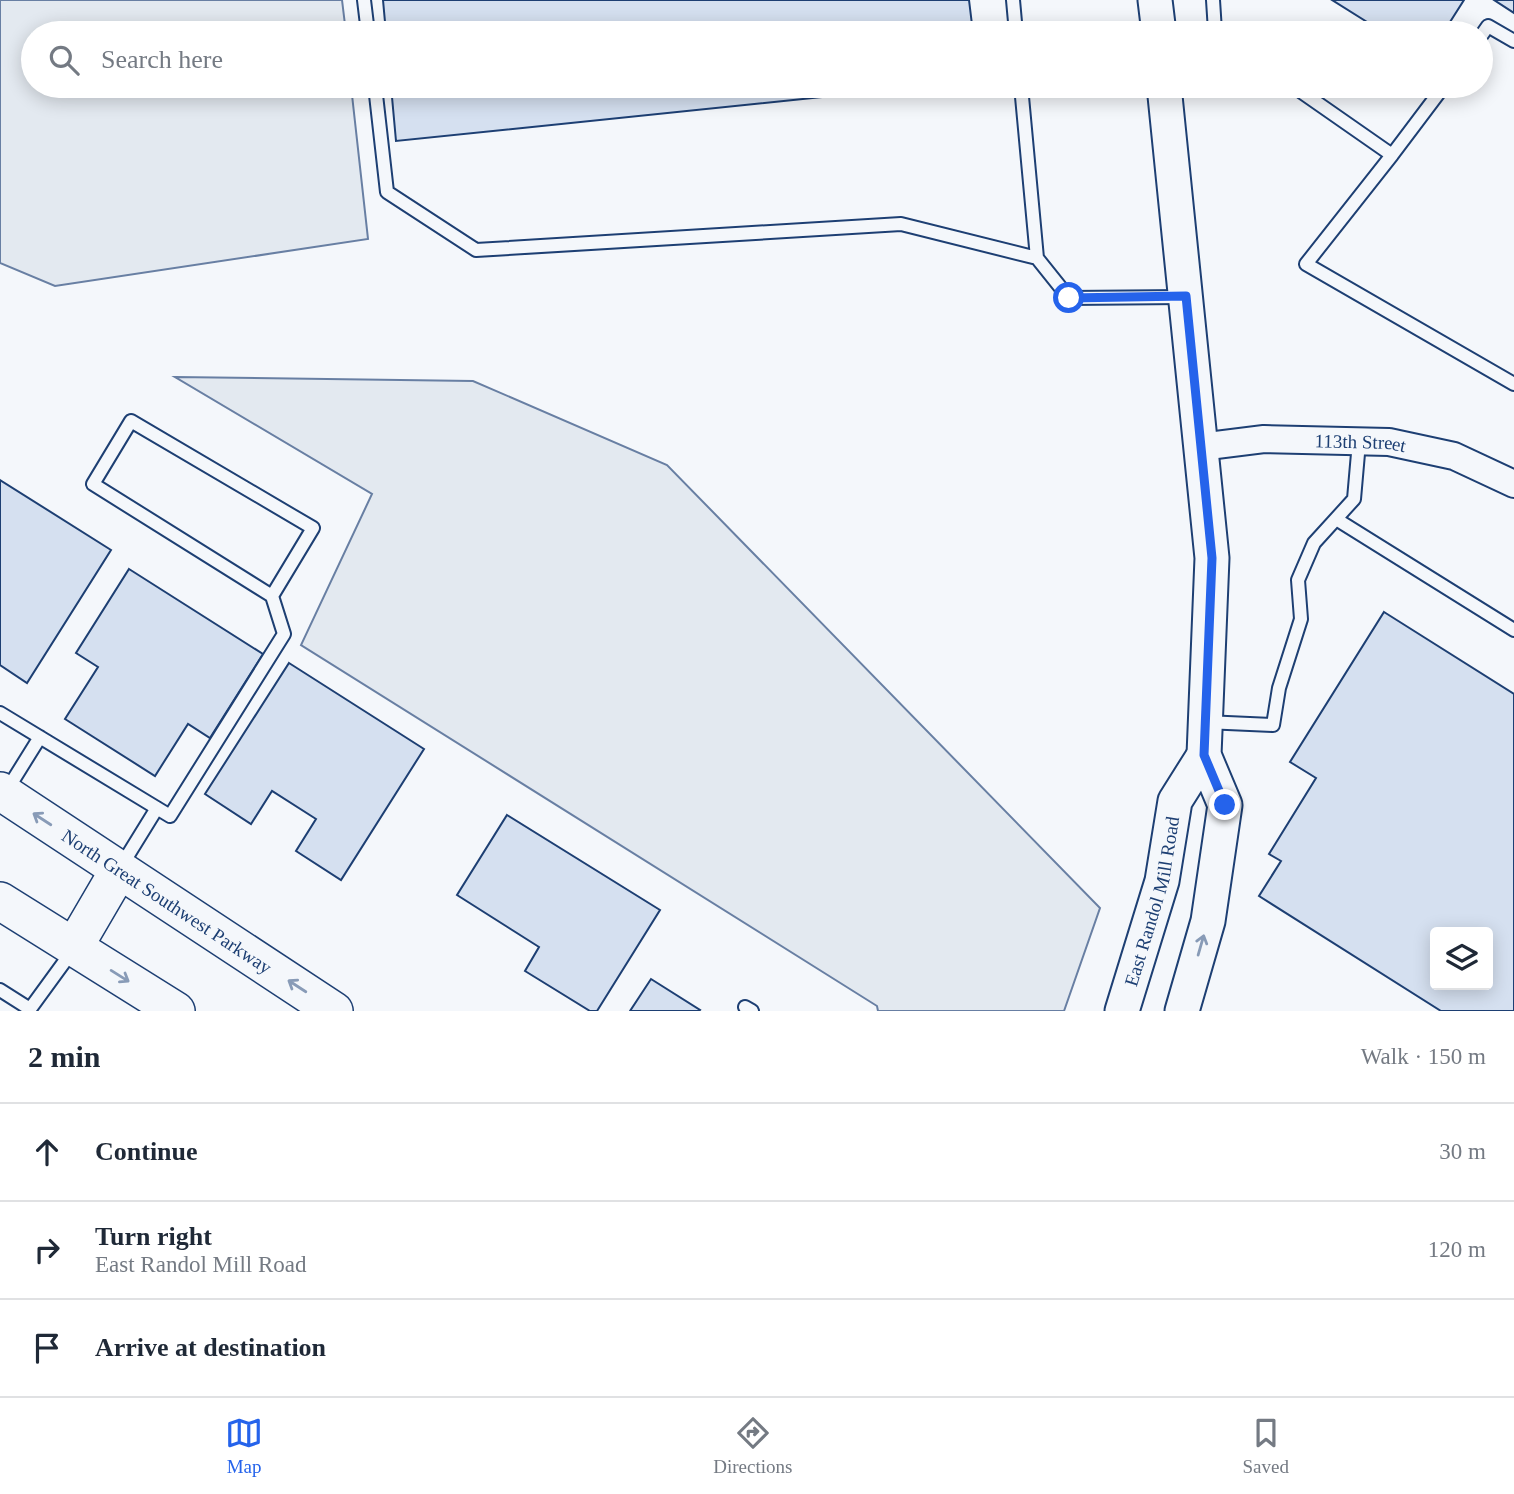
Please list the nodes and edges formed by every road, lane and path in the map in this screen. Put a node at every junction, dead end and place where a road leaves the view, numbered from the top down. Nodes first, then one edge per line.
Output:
1 (364, 0) edge
2 (1013, 0) edge
3 (1155, 0) edge
4 (1213, 0) edge
5 (367, 21) edge
6 (1015, 21) edge
7 (1158, 21) edge
8 (1213, 21) edge
9 (1493, 28) edge
10 (1514, 41) edge
11 (376, 98) edge
12 (1022, 98) edge
13 (1165, 98) edge
14 (1310, 98) edge
15 (1435, 98) edge
16 (1392, 155) junction
17 (1037, 258) junction
18 (1186, 296) junction
19 (1514, 384) edge
20 (1359, 442) junction
21 (1200, 447) junction
22 (1514, 484) edge
23 (1336, 519) junction
24 (272, 596) junction
25 (1514, 630) edge
26 (0, 713) edge
27 (1205, 722) junction
28 (40, 737) junction
29 (1204, 755) junction
30 (2, 793) edge
31 (157, 808) junction
32 (119, 870) junction
33 (0, 901) edge
34 (75, 947) junction
35 (0, 990) edge
36 (176, 1011) edge
37 (334, 1011) edge
38 (1122, 1011) edge
39 (1182, 1011) edge

1 - 5 lane
2 - 6 lane
3 - 7 street
4 - 8 lane
9 - 10 lane
11 - 17 lane
12 - 17 lane
13 - 18 street
14 - 16 lane
15 - 16 lane
16 - 19 lane
17 - 18 lane
18 - 21 street
20 - 21 street, 113th Street
20 - 22 street, 113th Street
20 - 23 lane
21 - 27 street
23 - 25 lane
23 - 27 lane
24 - 24 lane
24 - 31 lane
26 - 28 lane
27 - 29 street
28 - 30 lane
28 - 31 lane
29 - 38 street, East Randol Mill Road
39 -> 29 street
32 -> 30 main road, North Great Southwest Parkway
31 - 32 lane
32 - 34 main road
37 -> 32 main road, North Great Southwest Parkway
33 - 34 main road
34 - 35 lane
34 -> 36 main road

